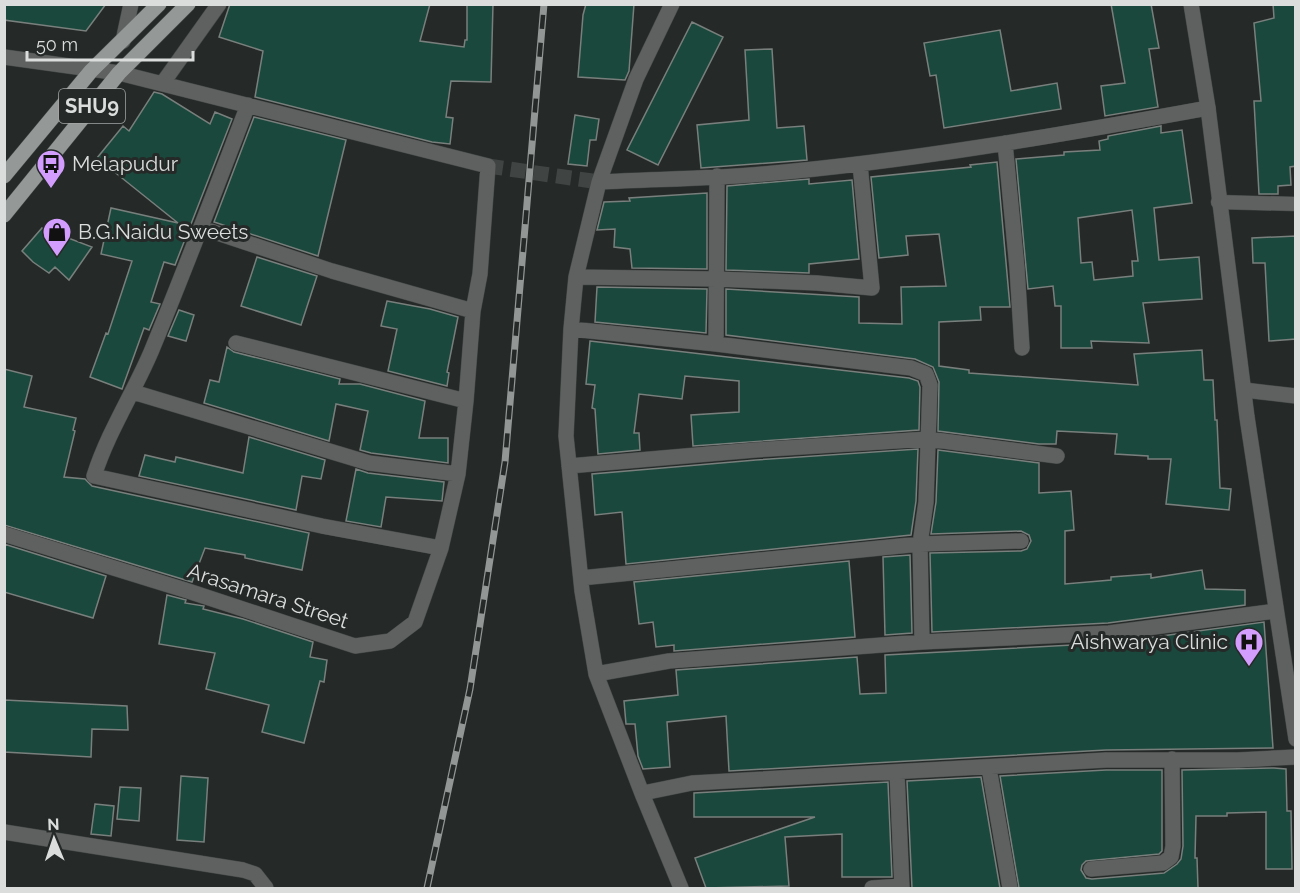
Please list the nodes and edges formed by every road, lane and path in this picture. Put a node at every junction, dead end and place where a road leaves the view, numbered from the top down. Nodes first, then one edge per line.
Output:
1 (131, 4) edge
2 (159, 4) edge
3 (188, 4) edge
4 (219, 4) edge
5 (1191, 4) edge
6 (672, 5) edge
7 (123, 41) junction
8 (4, 57) edge
9 (91, 71) junction
10 (119, 73) junction
11 (162, 84) junction
12 (248, 105) junction
13 (1208, 108) junction
14 (1005, 143) junction
15 (860, 164) junction
16 (4, 176) edge
17 (717, 176) junction
18 (599, 182) junction
19 (1218, 202) junction
20 (1296, 204) edge
21 (4, 215) edge
22 (202, 228) junction
23 (576, 278) junction
24 (717, 279) junction
25 (473, 310) junction
26 (570, 329) junction
27 (237, 343) dead end
28 (716, 344) junction
29 (1022, 348) dead end
30 (1244, 390) junction
31 (133, 392) junction
32 (1296, 396) edge
33 (466, 402) junction
34 (928, 439) junction
35 (1057, 456) dead end
36 (569, 466) junction
37 (458, 474) junction
38 (4, 534) edge
39 (1021, 541) dead end
40 (920, 544) junction
41 (441, 548) junction
42 (581, 578) junction
43 (1276, 611) junction
44 (922, 642) junction
45 (596, 674) junction
46 (1296, 739) edge
47 (1296, 757) edge
48 (1172, 759) junction
49 (989, 768) junction
50 (897, 773) junction
51 (643, 796) junction
52 (4, 832) edge
53 (1091, 870) dead end
54 (902, 887) edge
55 (266, 888) edge
56 (681, 888) edge
57 (872, 888) edge
58 (1010, 888) edge

1 - 7 street
2 - 7 main road, SHU9
3 - 10 main road, SHU9
4 - 11 street
5 - 13 street
6 - 18 street
7 - 9 main road, SHU9
8 - 9 street
9 - 10 street
9 - 16 main road, SHU9
10 - 11 street
10 - 21 main road, SHU9
11 - 12 street
12 - 22 street
12 - 25 street, Arasamara Street
13 - 14 street
13 - 19 street
14 - 15 street
14 - 29 street
15 - 17 street
15 - 24 street
17 - 18 street
17 - 24 street
18 - 23 street
19 - 20 lane
19 - 30 street
22 - 25 street
22 - 31 street
23 - 24 street
23 - 26 street
24 - 28 street
25 - 33 street, Arasamara Street
26 - 28 street
26 - 36 street
27 - 33 street
28 - 34 street
30 - 32 street
30 - 43 street
31 - 37 street
31 - 41 street
33 - 37 street, Arasamara Street
34 - 35 street
34 - 36 street
34 - 40 street
36 - 42 street
37 - 41 street, Arasamara Street
38 - 41 street, Arasamara Street
39 - 40 street
40 - 42 street
40 - 44 street
42 - 45 street
43 - 44 street
43 - 46 street
44 - 45 street
45 - 51 street
47 - 48 street
48 - 49 street
48 - 53 street
49 - 50 street
49 - 58 street
50 - 51 street
50 - 54 street
51 - 56 street
52 - 55 street
54 - 57 street

